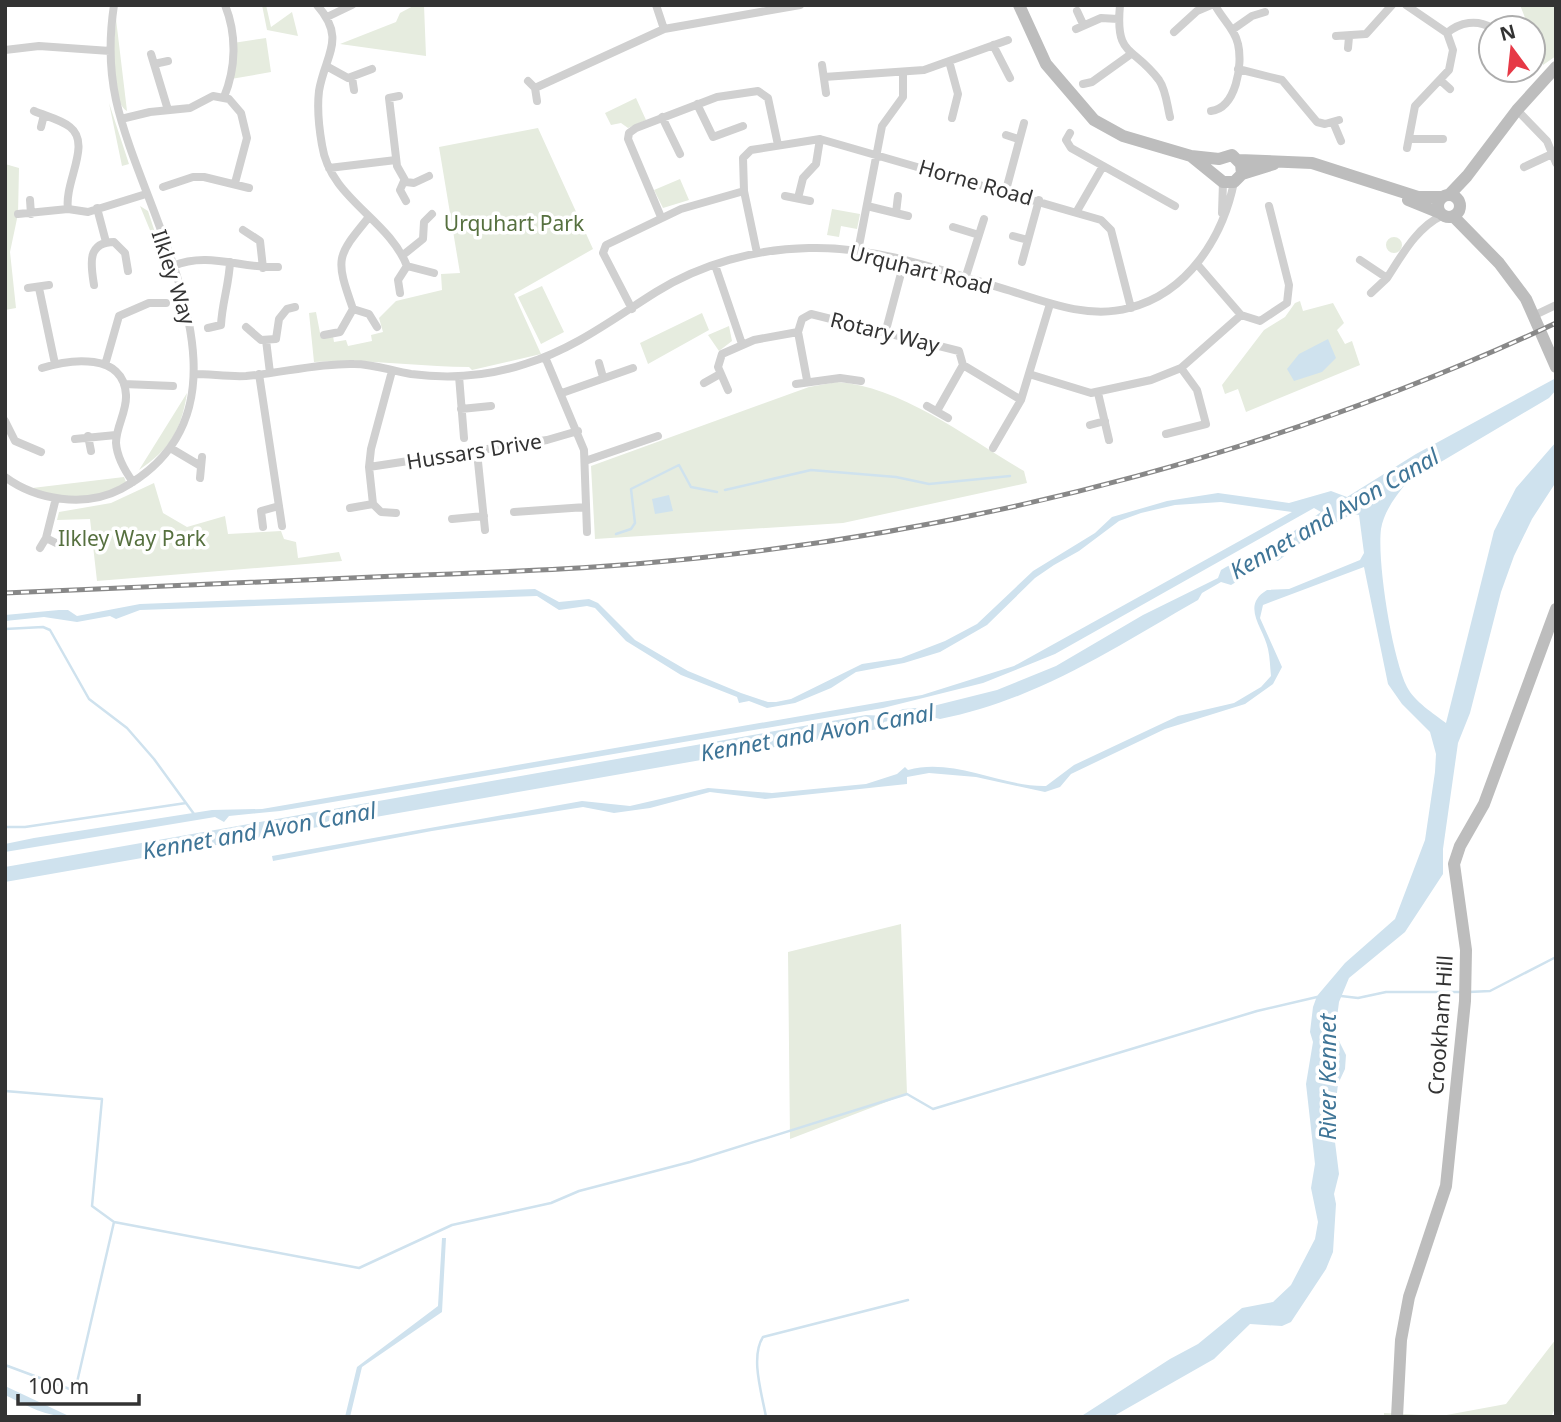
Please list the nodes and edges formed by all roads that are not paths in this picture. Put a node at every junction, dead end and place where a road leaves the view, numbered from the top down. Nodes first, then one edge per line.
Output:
1 (114, 5) edge
2 (225, 5) edge
3 (317, 5) edge
4 (352, 5) edge
5 (656, 5) edge
6 (800, 5) edge
7 (1019, 5) edge
8 (1120, 5) edge
9 (1213, 5) edge
10 (1392, 5) edge
11 (1406, 5) edge
12 (762, 9) edge
13 (1420, 9) edge
14 (1077, 11) dead end
15 (1265, 12) dead end
16 (327, 17) junction
17 (1118, 19) junction
18 (1477, 23) edge
19 (664, 29) junction
20 (1232, 30) junction
21 (1174, 32) dead end
22 (1447, 33) junction
23 (1336, 36) dead end
24 (1349, 37) junction
25 (1009, 40) dead end
26 (993, 45) junction
27 (1348, 48) dead end
28 (5, 50) edge
29 (110, 51) junction
30 (151, 54) dead end
31 (1131, 54) junction
32 (168, 61) dead end
33 (949, 61) junction
34 (154, 64) junction
35 (822, 65) dead end
36 (1556, 67) edge
37 (328, 68) junction
38 (372, 69) dead end
39 (1238, 69) junction
40 (903, 74) junction
41 (352, 77) junction
42 (824, 77) junction
43 (1010, 78) dead end
44 (1440, 80) junction
45 (528, 81) dead end
46 (1090, 85) dead end
47 (535, 88) junction
48 (1450, 89) dead end
49 (354, 90) dead end
50 (826, 93) dead end
51 (399, 96) dead end
52 (224, 97) junction
53 (1177, 98) dead end
54 (1166, 99) junction
55 (537, 100) dead end
56 (1228, 102) junction
57 (697, 104) junction
58 (168, 110) junction
59 (1517, 110) junction
60 (34, 111) dead end
61 (1211, 111) dead end
62 (1231, 111) dead end
63 (44, 115) junction
64 (662, 117) junction
65 (1170, 117) dead end
66 (951, 118) dead end
67 (121, 119) junction
68 (1024, 123) dead end
69 (743, 126) dead end
70 (41, 127) dead end
71 (1070, 133) dead end
72 (1006, 135) dead end
73 (820, 139) junction
74 (1018, 139) junction
75 (1443, 139) dead end
76 (1341, 141) dead end
77 (778, 145) junction
78 (680, 154) dead end
79 (877, 155) junction
80 (1191, 156) junction
81 (1219, 159) junction
82 (1554, 159) edge
83 (396, 160) junction
84 (1239, 160) junction
85 (1281, 162) junction
86 (1102, 166) junction
87 (1524, 167) dead end
88 (329, 168) junction
89 (429, 176) dead end
90 (1228, 178) junction
91 (1463, 179) junction
92 (404, 181) junction
93 (235, 183) junction
94 (1376, 184) junction
95 (163, 187) dead end
96 (1166, 187) dead end
97 (249, 188) dead end
98 (1006, 190) junction
99 (1400, 190) junction
100 (744, 191) junction
101 (146, 194) junction
102 (898, 196) dead end
103 (785, 197) dead end
104 (798, 198) junction
105 (1161, 199) junction
106 (30, 200) dead end
107 (1039, 200) junction
108 (406, 201) dead end
109 (810, 201) dead end
110 (867, 206) junction
111 (1174, 206) dead end
112 (1269, 206) dead end
113 (1449, 207) junction
114 (97, 208) junction
115 (68, 209) junction
116 (1077, 211) junction
117 (896, 213) junction
118 (18, 214) dead end
119 (30, 214) junction
120 (1283, 214) dead end
121 (432, 215) dead end
122 (369, 216) junction
123 (908, 216) dead end
124 (1272, 216) junction
125 (661, 217) junction
126 (984, 219) dead end
127 (953, 227) dead end
128 (243, 230) dead end
129 (979, 235) junction
130 (1013, 236) dead end
131 (1028, 240) junction
132 (106, 242) junction
133 (858, 251) junction
134 (757, 253) junction
135 (403, 255) junction
136 (1360, 260) dead end
137 (230, 262) junction
138 (904, 262) junction
139 (1022, 262) dead end
140 (1197, 264) junction
141 (715, 265) junction
142 (173, 266) junction
143 (407, 266) junction
144 (278, 267) dead end
145 (263, 268) junction
146 (128, 271) dead end
147 (435, 274) dead end
148 (1387, 278) junction
149 (965, 279) junction
150 (49, 285) dead end
151 (94, 285) dead end
152 (28, 288) dead end
153 (39, 288) junction
154 (400, 293) dead end
155 (1371, 293) dead end
156 (1050, 304) junction
157 (1556, 305) edge
158 (296, 307) dead end
159 (1131, 308) junction
160 (353, 309) junction
161 (632, 309) junction
162 (157, 314) dead end
163 (1535, 315) junction
164 (1241, 316) junction
165 (246, 327) dead end
166 (377, 327) dead end
167 (208, 328) dead end
168 (886, 330) junction
169 (798, 332) junction
170 (324, 335) dead end
171 (266, 340) junction
172 (742, 344) junction
173 (545, 357) junction
174 (599, 363) dead end
175 (55, 364) junction
176 (1555, 364) edge
177 (104, 365) junction
178 (963, 365) junction
179 (632, 368) dead end
180 (1181, 368) junction
181 (43, 369) dead end
182 (392, 371) junction
183 (194, 373) junction
184 (270, 373) junction
185 (259, 374) junction
186 (720, 374) junction
187 (1029, 374) junction
188 (458, 376) junction
189 (603, 377) junction
190 (807, 380) junction
191 (861, 381) dead end
192 (704, 383) dead end
193 (124, 384) junction
194 (796, 384) dead end
195 (173, 386) dead end
196 (728, 390) dead end
197 (562, 393) junction
198 (1098, 393) junction
199 (1021, 400) junction
200 (491, 405) dead end
201 (927, 406) dead end
202 (1214, 406) dead end
203 (1203, 408) junction
204 (461, 409) junction
205 (937, 411) junction
206 (948, 418) dead end
207 (5, 421) edge
208 (1105, 421) junction
209 (1090, 425) dead end
210 (578, 431) junction
211 (1166, 434) dead end
212 (116, 435) junction
213 (88, 436) junction
214 (657, 436) dead end
215 (464, 438) dead end
216 (75, 439) dead end
217 (1109, 440) dead end
218 (29, 448) junction
219 (993, 448) dead end
220 (172, 449) junction
221 (91, 451) dead end
222 (41, 452) dead end
223 (477, 452) junction
224 (27, 459) dead end
225 (585, 461) junction
226 (369, 467) junction
227 (5, 477) edge
228 (200, 478) dead end
229 (133, 482) junction
230 (57, 498) junction
231 (373, 504) junction
232 (279, 506) junction
233 (586, 507) junction
234 (350, 508) dead end
235 (514, 512) dead end
236 (396, 513) dead end
237 (484, 516) junction
238 (452, 519) dead end
239 (282, 526) dead end
240 (263, 527) dead end
241 (485, 530) dead end
242 (587, 532) dead end
243 (46, 538) junction
244 (56, 543) dead end
245 (40, 548) dead end
246 (1556, 609) edge
247 (1397, 1417) edge

1 - 29 street, Ilkley Way
2 - 52 street
3 - 16 street
4 - 16 street
5 - 19 street
6 - 12 street
7 - 80 street
8 - 17 street
9 - 20 street
9 - 21 street
10 - 24 street
11 - 13 street
12 - 19 street
13 - 22 street
14 - 17 street
15 - 20 street
16 - 37 street
17 - 31 street
18 - 22 street
19 - 47 street
20 - 39 street
22 - 44 street
23 - 24 street
24 - 27 street
25 - 26 street
26 - 33 street
26 - 43 street
28 - 29 street
29 - 67 street, Ilkley Way
30 - 34 street
31 - 46 street
31 - 54 street
32 - 34 street
33 - 40 street
33 - 66 street
34 - 58 street
35 - 42 street
36 - 59 street
37 - 41 street
37 - 88 street
38 - 41 street
39 - 56 street
39 - 76 street
40 - 42 street
40 - 79 street
41 - 49 street
42 - 50 street
44 - 48 street
44 - 75 street
45 - 47 street
47 - 55 street
51 - 83 street
52 - 58 street
52 - 93 street
53 - 54 street
54 - 65 street
56 - 61 street
56 - 62 street
57 - 64 street
57 - 69 street
57 - 77 street
58 - 67 street
59 - 82 street
59 - 91 street
60 - 63 street
63 - 70 street
63 - 115 street
64 - 78 street
64 - 125 street
67 - 101 street, Ilkley Way
68 - 74 street
71 - 86 street
72 - 74 street
73 - 77 street, Horne Road
73 - 79 street, Horne Road
73 - 104 street
74 - 98 street
77 - 100 street, Horne Road
79 - 98 street, Horne Road
79 - 110 street
80 - 81 street
80 - 90 street
81 - 84 street
81 - 90 street
82 - 87 street
83 - 88 street
83 - 92 street
84 - 85 street
84 - 90 street
85 - 90 street
85 - 94 street
86 - 105 street
86 - 116 street
88 - 122 street
89 - 92 street
90 - 140 street, Urquhart Road
91 - 99 street
91 - 113 street
92 - 108 street
93 - 95 street
93 - 97 street
94 - 99 street
94 - 113 street
96 - 105 street
98 - 107 street, Horne Road
99 - 113 street
100 - 125 street
100 - 134 street
101 - 114 street
101 - 142 street, Ilkley Way
102 - 117 street
103 - 104 street
104 - 109 street
105 - 111 street
106 - 119 street
107 - 116 street, Horne Road
107 - 131 street
110 - 117 street
110 - 133 street
112 - 124 street
113 - 148 street
113 - 163 street
114 - 115 street
114 - 132 street
115 - 119 street
116 - 159 street, Horne Road
117 - 123 street
118 - 119 street
120 - 124 street
121 - 135 street
122 - 135 street
122 - 160 street
124 - 164 street
125 - 161 street
126 - 129 street
127 - 129 street
128 - 145 street
129 - 149 street
130 - 131 street
131 - 139 street
132 - 146 street
132 - 151 street
133 - 134 street, Urquhart Road
133 - 138 street, Urquhart Road
134 - 141 street, Urquhart Road
135 - 143 street
136 - 148 street
137 - 142 street
137 - 145 street
137 - 167 street
138 - 149 street, Urquhart Road
138 - 168 street
140 - 159 street, Urquhart Road
140 - 164 street
141 - 161 street, Urquhart Road
141 - 172 street
142 - 183 street, Ilkley Way
143 - 147 street
143 - 154 street
144 - 145 street
148 - 155 street
149 - 156 street, Urquhart Road
150 - 153 street
152 - 153 street
153 - 175 street
156 - 159 street, Urquhart Road
156 - 187 street
157 - 163 street
158 - 171 street
160 - 166 street
160 - 170 street
161 - 173 street, Urquhart Road
162 - 177 street
163 - 176 street
164 - 180 street
165 - 171 street
168 - 169 street, Rotary Way
168 - 178 street, Rotary Way
169 - 172 street, Rotary Way
169 - 190 street
171 - 184 street
172 - 186 street
173 - 188 street, Urquhart Road
173 - 197 street
174 - 189 street
175 - 177 street
175 - 181 street
177 - 193 street
178 - 199 street, Rotary Way
178 - 205 street
179 - 189 street
180 - 198 street
180 - 203 street
182 - 184 street, Urquhart Road
182 - 188 street, Urquhart Road
182 - 226 street
183 - 185 street, Urquhart Road
183 - 220 street, Ilkley Way
184 - 185 street, Urquhart Road
185 - 232 street
186 - 192 street
186 - 196 street
187 - 198 street
187 - 199 street
188 - 204 street
189 - 197 street
190 - 191 street
190 - 194 street
193 - 195 street
193 - 212 street
197 - 210 street
198 - 208 street
199 - 219 street
200 - 204 street
201 - 205 street
202 - 203 street
203 - 211 street
204 - 215 street
205 - 206 street
207 - 218 street
208 - 209 street
208 - 217 street
210 - 223 street, Hussars Drive
210 - 225 street
212 - 213 street
212 - 229 street
213 - 216 street
213 - 221 street
214 - 225 street
218 - 222 street
218 - 224 street
220 - 228 street
220 - 229 street
223 - 226 street, Hussars Drive
223 - 237 street
225 - 233 street
226 - 231 street
227 - 230 street
229 - 230 street
230 - 243 street
231 - 234 street
231 - 236 street
232 - 239 street
232 - 240 street
233 - 235 street
233 - 242 street
237 - 238 street
237 - 241 street
243 - 244 street
243 - 245 street
246 - 247 street, Crookham Hill

